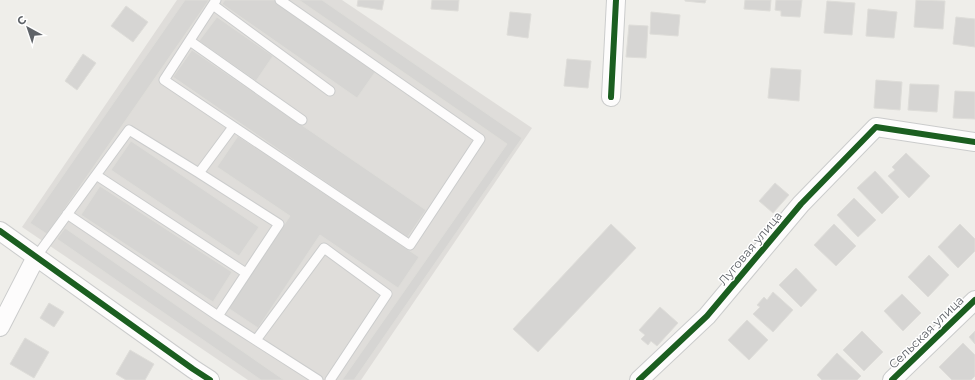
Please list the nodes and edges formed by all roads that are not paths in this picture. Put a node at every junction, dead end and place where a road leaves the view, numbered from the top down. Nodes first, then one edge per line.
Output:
1 (280, 0) edge
2 (616, 0) edge
3 (215, 2) edge
4 (190, 41) junction
5 (330, 91) dead end
6 (611, 97) dead end
7 (302, 120) dead end
8 (233, 127) junction
9 (975, 142) edge
10 (199, 173) junction
11 (96, 175) junction
12 (67, 214) junction
13 (0, 231) edge
14 (36, 257) junction
15 (246, 274) junction
16 (975, 300) edge
17 (218, 316) junction
18 (0, 327) edge
19 (256, 340) dead end
20 (189, 374) edge
21 (210, 380) edge
22 (318, 380) edge
23 (330, 380) edge
24 (639, 380) edge
25 (892, 380) edge

1 - 8 lane
2 - 6 street
3 - 4 lane
3 - 5 lane
4 - 7 lane
4 - 8 lane
8 - 10 lane
9 - 24 street, Луговая улица
10 - 11 lane
10 - 15 lane
11 - 12 lane
11 - 15 lane
12 - 14 lane
12 - 17 lane
13 - 14 street
14 - 18 street
14 - 20 street
15 - 17 lane
16 - 25 street, Сельская улица
17 - 22 lane
19 - 23 lane
20 - 21 street

